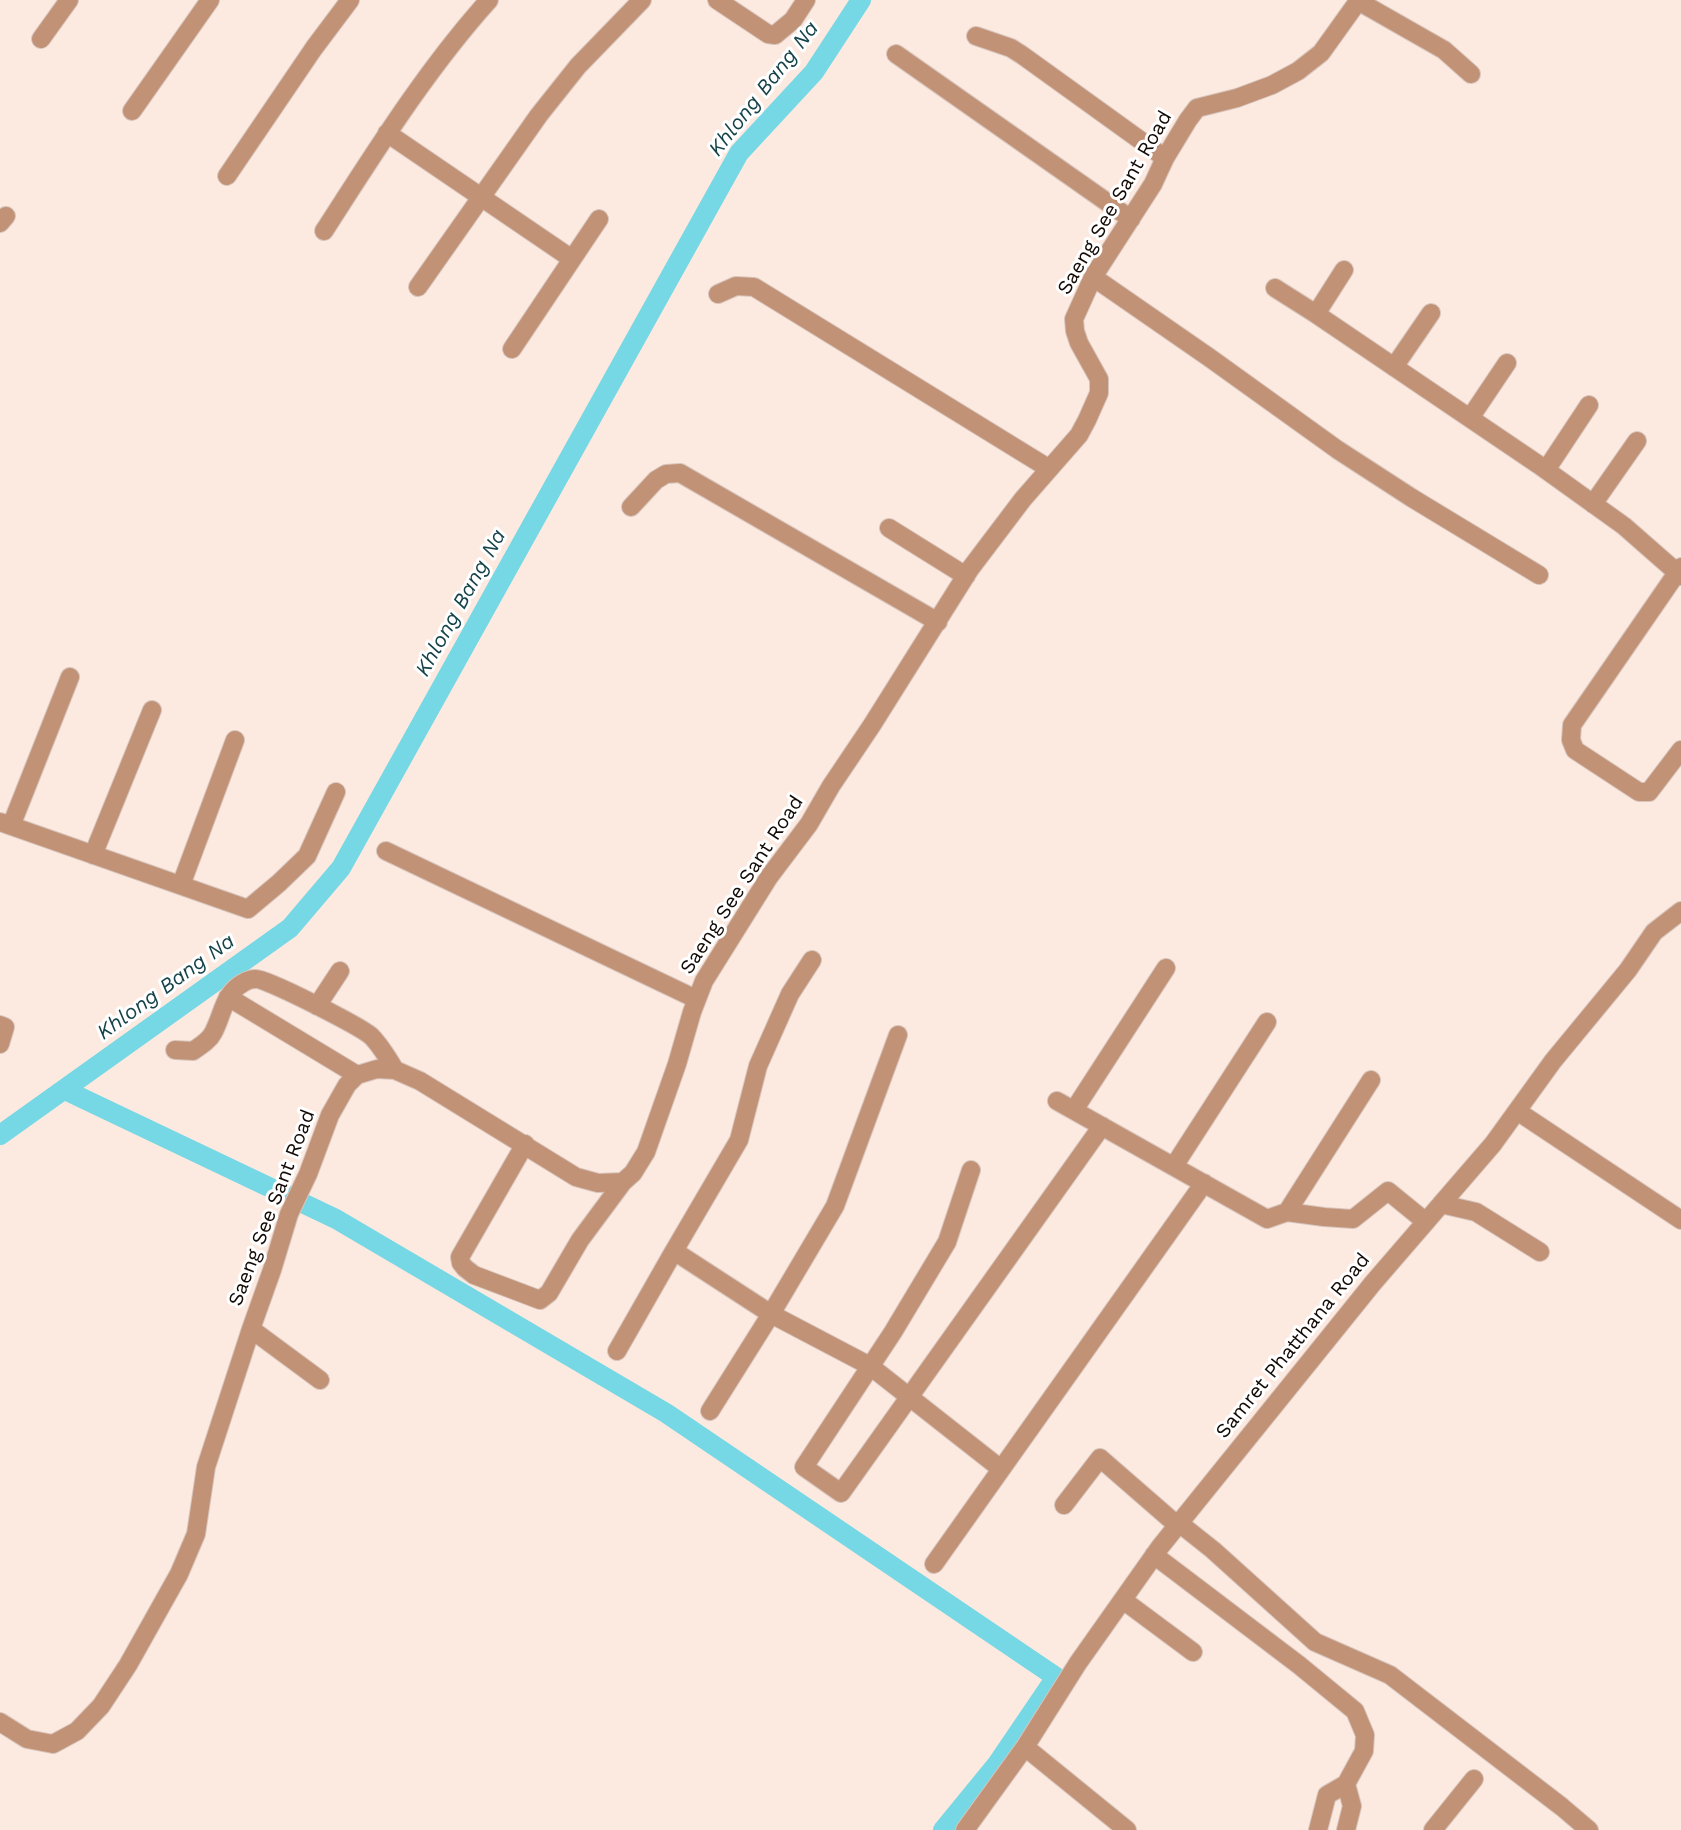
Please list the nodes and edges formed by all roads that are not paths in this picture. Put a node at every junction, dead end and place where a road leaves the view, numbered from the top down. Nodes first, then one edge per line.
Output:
1 (69, 0) edge
2 (210, 0) edge
3 (350, 0) edge
4 (489, 0) edge
5 (642, 0) edge
6 (717, 0) edge
7 (807, 0) edge
8 (1359, 0) edge
9 (976, 36) dead end
10 (41, 39) dead end
11 (896, 54) dead end
12 (1471, 74) dead end
13 (132, 111) dead end
14 (387, 133) junction
15 (1165, 158) junction
16 (226, 177) dead end
17 (482, 197) junction
18 (599, 219) dead end
19 (1131, 219) junction
20 (324, 231) dead end
21 (572, 259) junction
22 (1344, 270) dead end
23 (1094, 277) junction
24 (418, 287) dead end
25 (1275, 288) dead end
26 (718, 294) dead end
27 (1431, 313) dead end
28 (1316, 314) junction
29 (512, 349) dead end
30 (1508, 363) dead end
31 (1394, 367) junction
32 (1589, 405) dead end
33 (1470, 418) junction
34 (1636, 441) dead end
35 (1048, 468) junction
36 (1546, 470) junction
37 (1593, 504) junction
38 (631, 507) dead end
39 (889, 528) dead end
40 (1680, 572) edge
41 (1539, 575) dead end
42 (966, 576) junction
43 (938, 622) junction
44 (70, 677) dead end
45 (152, 710) dead end
46 (235, 740) dead end
47 (1681, 750) edge
48 (336, 792) dead end
49 (6, 824) edge
50 (386, 851) dead end
51 (93, 855) junction
52 (181, 885) junction
53 (1681, 911) edge
54 (812, 960) dead end
55 (1166, 968) dead end
56 (340, 971) dead end
57 (228, 997) junction
58 (696, 999) junction
59 (317, 1006) junction
60 (1267, 1022) dead end
61 (0, 1025) edge
62 (898, 1035) dead end
63 (0, 1044) edge
64 (175, 1050) dead end
65 (395, 1070) junction
66 (357, 1075) junction
67 (1371, 1080) dead end
68 (1057, 1101) dead end
69 (1074, 1110) junction
70 (1517, 1111) junction
71 (1102, 1126) junction
72 (525, 1144) junction
73 (1174, 1166) junction
74 (971, 1170) dead end
75 (623, 1182) junction
76 (1204, 1183) junction
77 (1441, 1204) junction
78 (1287, 1212) junction
79 (1681, 1220) edge
80 (1426, 1221) junction
81 (674, 1251) junction
82 (1540, 1252) dead end
83 (771, 1314) junction
84 (251, 1329) junction
85 (617, 1351) dead end
86 (870, 1366) junction
87 (320, 1380) dead end
88 (910, 1397) junction
89 (710, 1411) dead end
90 (1001, 1469) junction
91 (1064, 1505) dead end
92 (1178, 1524) junction
93 (1154, 1555) junction
94 (934, 1564) dead end
95 (1123, 1600) junction
96 (1193, 1652) dead end
97 (0, 1722) edge
98 (1025, 1747) junction
99 (1474, 1779) dead end
100 (1346, 1784) junction
101 (965, 1830) edge
102 (1127, 1830) edge
103 (1318, 1830) edge
104 (1346, 1830) edge
105 (1432, 1830) edge
106 (1589, 1830) edge

1 - 10 street
2 - 13 street
3 - 16 street
4 - 14 street
5 - 17 street
6 - 7 street
8 - 12 street
8 - 15 street, Saeng See Sant Road
9 - 15 street
11 - 19 street
14 - 17 street
14 - 20 street
15 - 19 street, Saeng See Sant Road
17 - 21 street
17 - 24 street
18 - 21 street
19 - 23 street, Saeng See Sant Road
21 - 29 street
22 - 28 street
23 - 35 street, Saeng See Sant Road
23 - 41 street
25 - 28 street
26 - 35 street
27 - 31 street
28 - 31 street
30 - 33 street
31 - 33 street
32 - 36 street
33 - 36 street
34 - 37 street
35 - 42 street, Saeng See Sant Road
36 - 37 street
37 - 40 street
38 - 43 street
39 - 42 street
40 - 47 street
42 - 43 street, Saeng See Sant Road
43 - 58 street, Saeng See Sant Road
44 - 49 street
45 - 51 street
46 - 52 street
48 - 52 street
49 - 51 street
50 - 58 street
51 - 52 street
53 - 70 street, Samret Phatthana Road
54 - 81 street
55 - 69 street
56 - 59 street
57 - 59 street
57 - 64 street
57 - 66 street
58 - 75 street, Saeng See Sant Road
59 - 65 street
60 - 73 street
61 - 63 street
62 - 83 street
65 - 66 street
65 - 72 street
66 - 84 street, Saeng See Sant Road
67 - 78 street
68 - 69 street
69 - 71 street
70 - 77 street, Samret Phatthana Road
70 - 79 street
71 - 73 street
71 - 88 street
72 - 75 street
72 - 75 street, Saeng See Sant Road
73 - 76 street
74 - 86 street
76 - 78 street
76 - 90 street
77 - 80 street, Samret Phatthana Road
77 - 82 street
78 - 80 street
80 - 92 street, Samret Phatthana Road
81 - 83 street
81 - 85 street
83 - 86 street
83 - 89 street
84 - 87 street
84 - 97 street, Saeng See Sant Road
86 - 88 street
86 - 88 street
88 - 90 street
90 - 94 street
91 - 92 street
92 - 93 street, Samret Phatthana Road
92 - 106 street
93 - 95 street, Samret Phatthana Road
93 - 100 street
95 - 96 street
95 - 98 street, Samret Phatthana Road
98 - 101 street, Samret Phatthana Road
98 - 102 street
99 - 105 street
100 - 103 street
100 - 104 street

